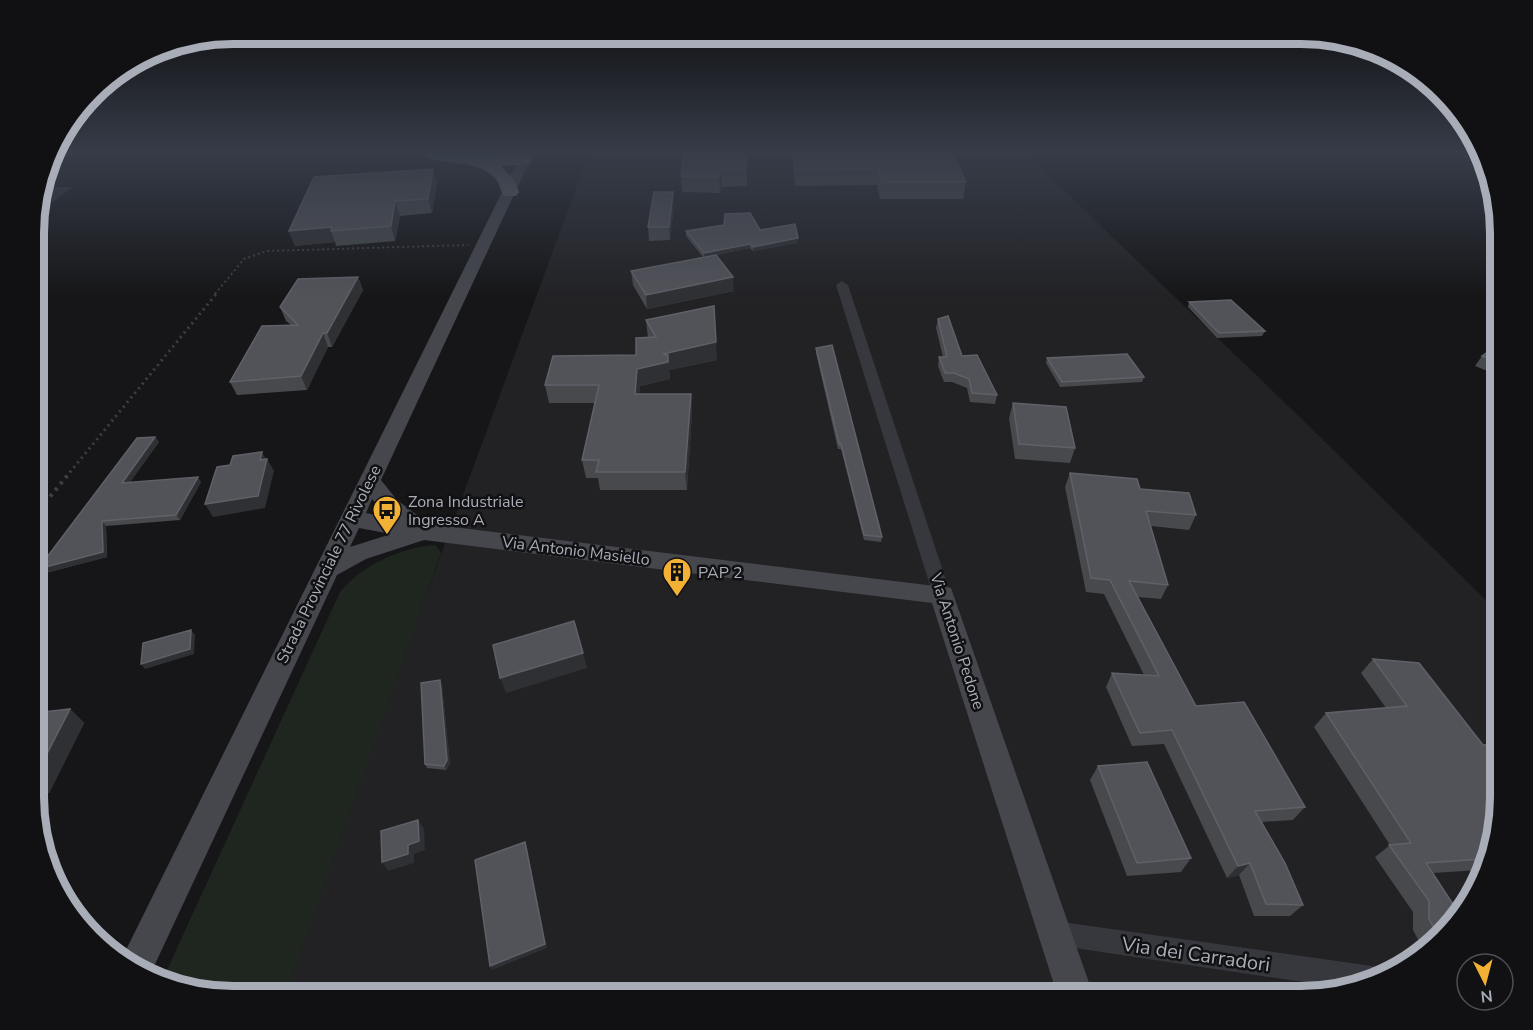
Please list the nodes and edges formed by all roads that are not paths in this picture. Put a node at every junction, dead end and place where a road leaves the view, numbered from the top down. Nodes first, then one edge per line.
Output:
1 (505, 201) edge
2 (842, 285) dead end
3 (369, 479) junction
4 (346, 528) junction
5 (424, 531) junction
6 (327, 568) junction
7 (942, 595) junction
8 (1055, 933) junction
9 (138, 961) edge
10 (1359, 977) edge
11 (1072, 986) edge

1 - 3 main road, Strada Provinciale 77 Rivolese
2 - 7 street, Via Antonio Pedone
3 - 4 main road, Strada Provinciale 77 Rivolese
3 - 5 main road
4 - 5 main road
4 - 6 main road, Strada Provinciale 77 Rivolese
5 - 6 main road
5 - 7 main road, Via Antonio Masiello
6 - 9 main road, Strada Provinciale 77 Rivolese
7 - 8 main road, Via Antonio Pedone
8 - 10 street, Via dei Carradori
8 - 11 main road, Via Antonio Pedone

